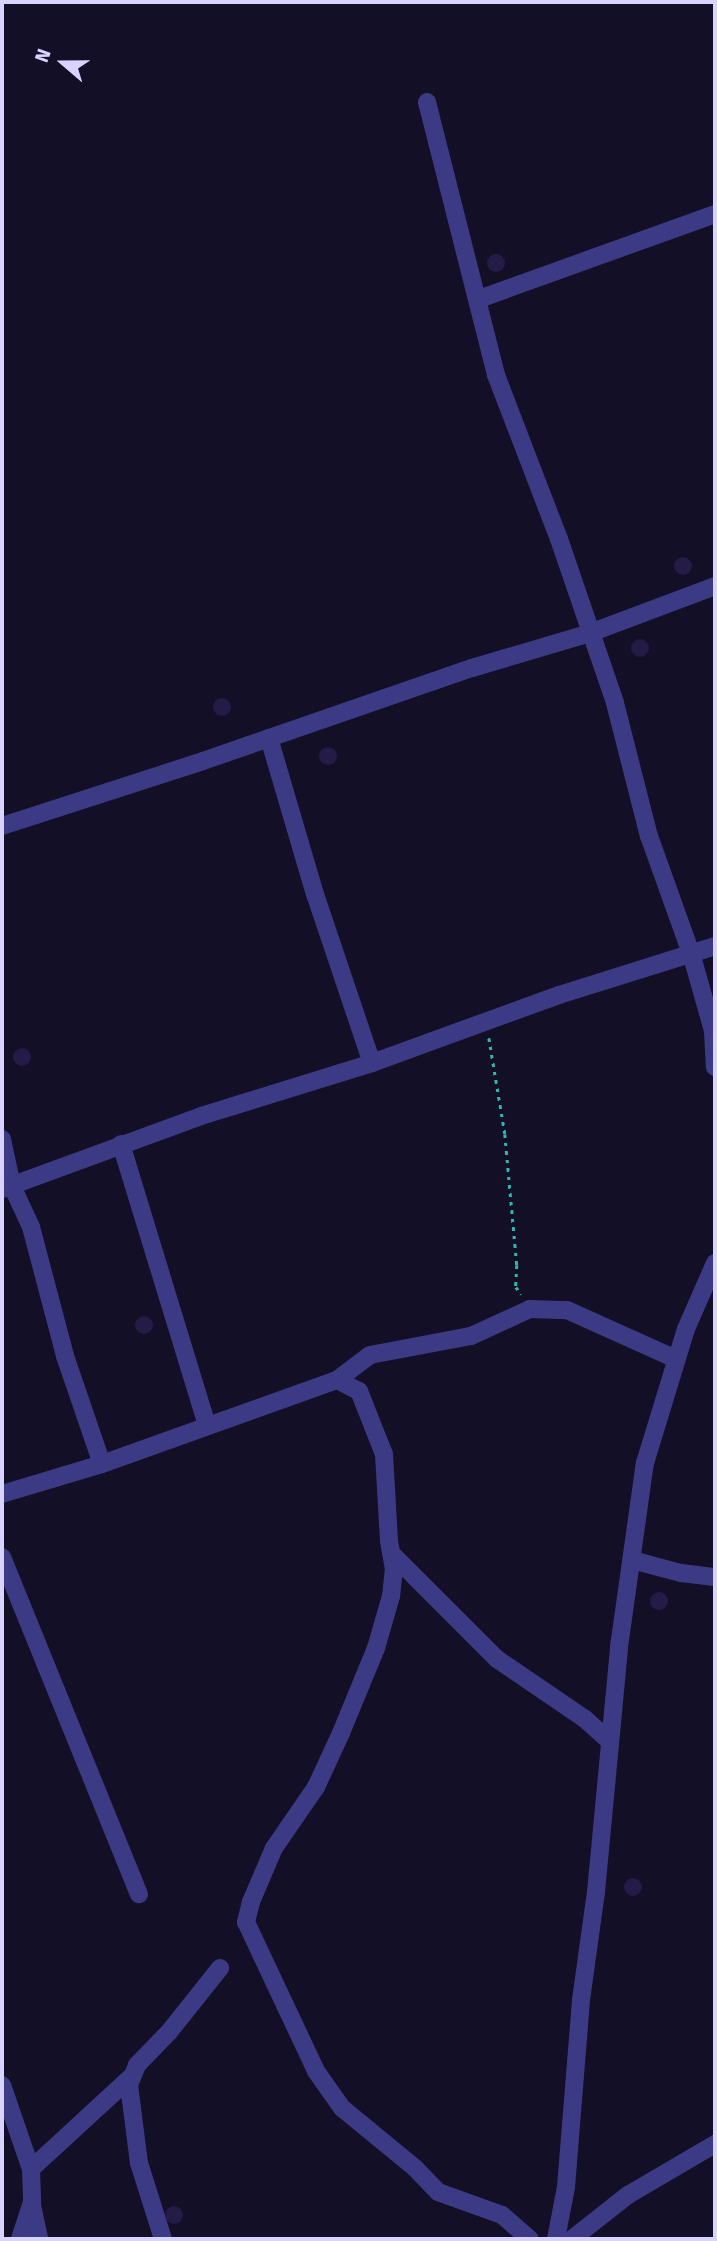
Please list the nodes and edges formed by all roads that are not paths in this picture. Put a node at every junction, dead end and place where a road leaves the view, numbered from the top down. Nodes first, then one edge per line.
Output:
1 (427, 102) dead end
2 (715, 214) edge
3 (479, 299) junction
4 (715, 586) edge
5 (590, 633) junction
6 (269, 738) junction
7 (2, 826) edge
8 (715, 946) edge
9 (691, 953) junction
10 (372, 1063) junction
11 (715, 1066) edge
12 (2, 1139) edge
13 (121, 1144) junction
14 (7, 1187) edge
15 (715, 1263) edge
16 (676, 1359) junction
17 (337, 1380) junction
18 (207, 1424) junction
19 (102, 1464) junction
20 (2, 1494) edge
21 (391, 1553) junction
22 (2, 1557) edge
23 (632, 1560) junction
24 (715, 1577) edge
25 (608, 1740) junction
26 (139, 1894) dead end
27 (220, 1968) dead end
28 (131, 2077) junction
29 (2, 2085) edge
30 (715, 2144) edge
31 (30, 2169) junction
32 (32, 2202) junction
33 (20, 2239) edge
34 (39, 2239) edge
35 (163, 2239) edge
36 (530, 2239) edge
37 (556, 2239) edge
38 (572, 2239) edge

1 - 3 street
2 - 3 street
3 - 5 street
4 - 5 street
5 - 6 street
5 - 9 street
6 - 7 street
6 - 10 street
8 - 9 street
9 - 10 street
9 - 11 street
10 - 13 street
12 - 14 street
13 - 14 street
13 - 18 street
14 - 19 street
15 - 16 street
16 - 17 street
16 - 23 street
17 - 18 street
17 - 21 street
18 - 19 street
19 - 20 street
21 - 25 street
21 - 36 street
22 - 26 street
23 - 24 street
23 - 25 street
25 - 37 street
27 - 28 street
28 - 31 street
28 - 35 street
29 - 31 street
30 - 38 street
31 - 32 street
32 - 33 street
32 - 34 street

